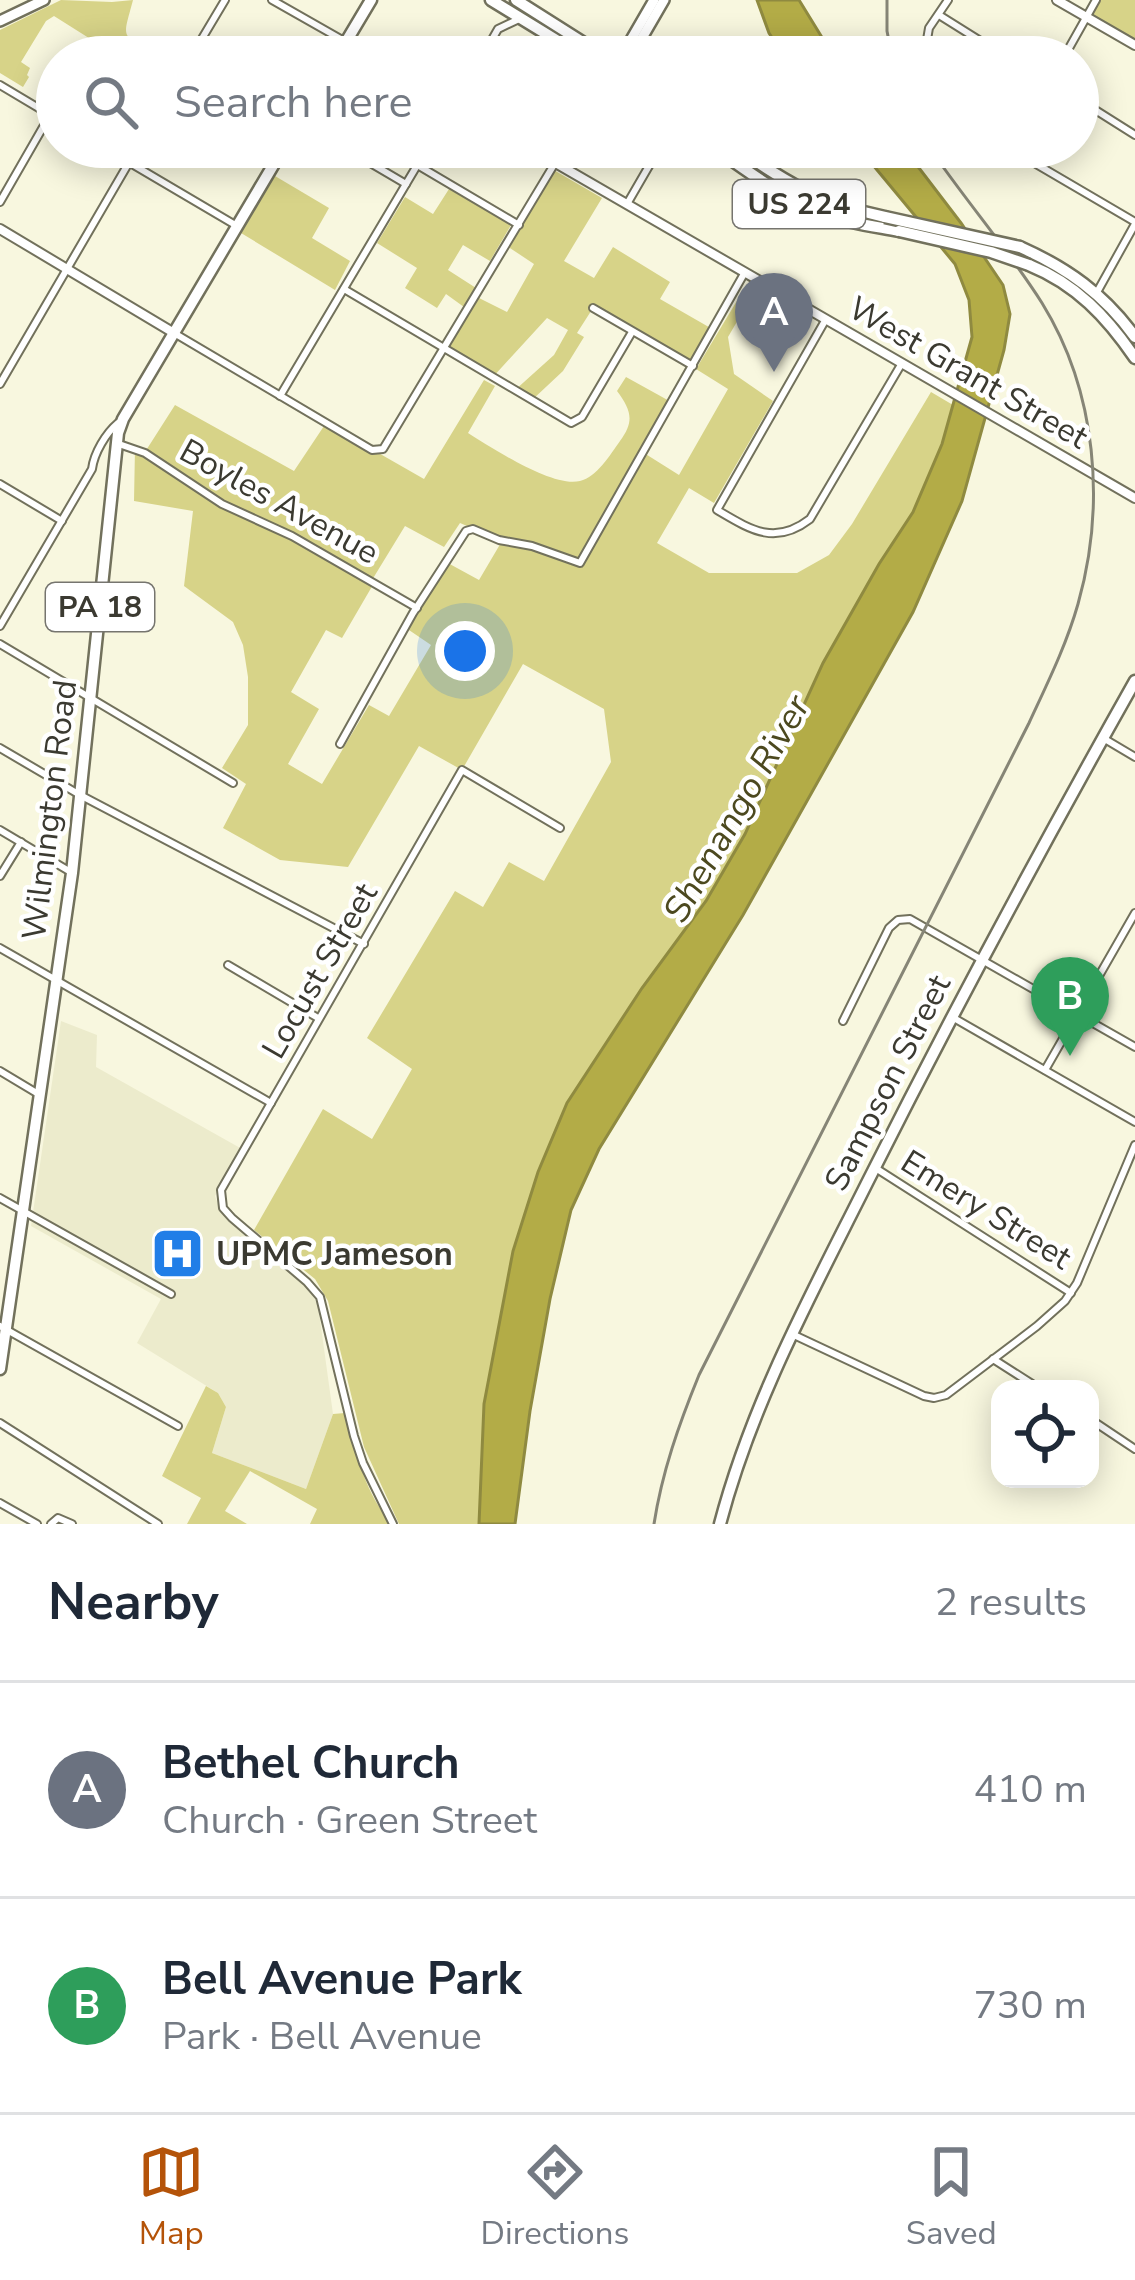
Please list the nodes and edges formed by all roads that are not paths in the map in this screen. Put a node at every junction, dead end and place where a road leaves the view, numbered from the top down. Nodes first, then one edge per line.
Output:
1 (44, 0) edge
2 (225, 0) edge
3 (272, 0) edge
4 (371, 0) edge
5 (516, 0) edge
6 (655, 0) edge
7 (664, 0) edge
8 (948, 0) edge
9 (1058, 0) edge
10 (1096, 0) edge
11 (492, 1) edge
12 (526, 9) edge
13 (939, 16) junction
14 (1086, 17) junction
15 (0, 21) edge
16 (498, 29) junction
17 (204, 36) edge
18 (335, 36) edge
19 (350, 36) edge
20 (494, 36) edge
21 (559, 36) edge
22 (571, 36) edge
23 (637, 36) edge
24 (640, 36) edge
25 (928, 36) edge
26 (972, 36) edge
27 (1076, 36) edge
28 (1135, 45) edge
29 (0, 86) edge
30 (36, 107) edge
31 (1099, 112) edge
32 (1135, 135) edge
33 (36, 145) edge
34 (126, 168) edge
35 (139, 168) edge
36 (272, 168) edge
37 (379, 168) edge
38 (415, 168) edge
39 (422, 168) edge
40 (553, 168) edge
41 (565, 168) edge
42 (648, 168) edge
43 (743, 168) edge
44 (765, 168) edge
45 (1043, 168) edge
46 (406, 184) junction
47 (0, 202) edge
48 (627, 204) junction
49 (1135, 223) edge
50 (519, 225) junction
51 (237, 226) junction
52 (0, 229) edge
53 (68, 269) junction
54 (745, 272) junction
55 (344, 290) junction
56 (1093, 297) junction
57 (593, 308) dead end
58 (826, 319) junction
59 (632, 332) junction
60 (174, 333) junction
61 (1135, 337) edge
62 (445, 349) junction
63 (1135, 358) edge
64 (902, 363) junction
65 (693, 366) junction
66 (0, 384) edge
67 (280, 396) junction
68 (122, 419) junction
69 (116, 443) junction
70 (103, 469) junction
71 (0, 484) edge
72 (1135, 497) edge
73 (62, 521) junction
74 (417, 608) junction
75 (0, 626) edge
76 (0, 644) edge
77 (1135, 681) edge
78 (90, 698) junction
79 (1103, 738) junction
80 (340, 744) dead end
81 (0, 748) edge
82 (1135, 757) edge
83 (233, 783) dead end
84 (80, 795) junction
85 (560, 828) dead end
86 (0, 830) edge
87 (21, 842) junction
88 (72, 873) junction
89 (0, 876) edge
90 (1135, 913) edge
91 (364, 944) junction
92 (0, 948) edge
93 (982, 958) junction
94 (228, 965) dead end
95 (57, 981) junction
96 (1077, 1013) junction
97 (952, 1017) junction
98 (320, 1019) junction
99 (843, 1021) dead end
100 (1135, 1047) edge
101 (1045, 1070) junction
102 (0, 1071) edge
103 (40, 1095) junction
104 (272, 1103) junction
105 (1135, 1122) edge
106 (1135, 1145) edge
107 (874, 1168) junction
108 (0, 1198) edge
109 (23, 1212) junction
110 (1071, 1293) junction
111 (171, 1294) dead end
112 (3, 1328) edge
113 (791, 1334) junction
114 (993, 1359) junction
115 (0, 1369) edge
116 (1026, 1380) edge
117 (0, 1423) edge
118 (178, 1426) dead end
119 (1099, 1426) edge
120 (1135, 1449) edge
121 (0, 1503) edge
122 (38, 1524) edge
123 (51, 1524) edge
124 (72, 1524) edge
125 (158, 1524) edge
126 (393, 1524) edge
127 (720, 1524) edge

1 - 15 main road
2 - 17 street
3 - 18 street
4 - 19 main road
5 - 12 main road
6 - 23 main road
7 - 24 main road
8 - 13 street
9 - 14 street
10 - 14 street
11 - 12 main road
11 - 16 street
12 - 16 street
12 - 21 main road
12 - 22 main road
13 - 25 street
13 - 26 street
14 - 27 street
14 - 28 street
16 - 20 street
29 - 30 street
31 - 32 street
33 - 47 street
34 - 53 street
35 - 51 street
36 - 51 main road, PA 18
37 - 46 street
38 - 46 street
39 - 50 street
40 - 50 street
41 - 48 street, West Grant Street
42 - 48 street
43 - 56 main road, US 224, bridge
44 - 56 main road, US 224, bridge
45 - 49 street
46 - 55 street
48 - 54 street, West Grant Street
49 - 56 street
50 - 62 street
51 - 60 main road, PA 18
52 - 53 street
53 - 60 street
53 - 66 street
54 - 58 street, West Grant Street
54 - 65 street
55 - 62 street
55 - 67 street
56 - 61 main road, US 224
56 - 63 main road, US 224
57 - 59 street
58 - 64 street, West Grant Street
58 - 64 street
59 - 62 street
59 - 65 street
60 - 67 street
60 - 68 main road, PA 18
62 - 67 street
64 - 72 street, West Grant Street
65 - 74 street
68 - 69 main road, PA 18
68 - 70 street
69 - 70 main road, PA 18
69 - 74 street, Boyles Avenue
70 - 73 street
70 - 78 main road, Wilmington Road / PA 18
71 - 73 street
73 - 75 street
74 - 80 street
76 - 78 street
77 - 79 main road, Sampson Street
78 - 83 street
78 - 84 main road, Wilmington Road / PA 18
79 - 82 street
79 - 93 main road, Sampson Street
81 - 84 street
84 - 88 main road, Wilmington Road / PA 18
84 - 91 street
85 - 91 street, Locust Street
86 - 87 street
87 - 88 street
87 - 89 street
88 - 95 main road, Wilmington Road / PA 18
90 - 96 street
91 - 98 street, Locust Street
92 - 95 street
93 - 96 street
93 - 97 main road, Sampson Street
93 - 99 street
94 - 98 street
95 - 103 main road, Wilmington Road / PA 18
95 - 104 street
96 - 100 street
96 - 101 street
97 - 101 street
97 - 107 main road, Sampson Street
98 - 104 street, Locust Street
101 - 105 street
102 - 103 street
103 - 109 main road, Wilmington Road / PA 18
104 - 126 street, Locust Street
106 - 110 street
107 - 110 street, Emery Street
107 - 113 main road, Sampson Street
108 - 109 street
109 - 111 street
109 - 112 main road, Wilmington Road / PA 18
110 - 114 street
112 - 115 main road, Wilmington Road / PA 18
112 - 118 street
113 - 114 street
113 - 127 main road, Sampson Street
114 - 116 street
117 - 125 street
119 - 120 street
121 - 122 street
123 - 124 street

